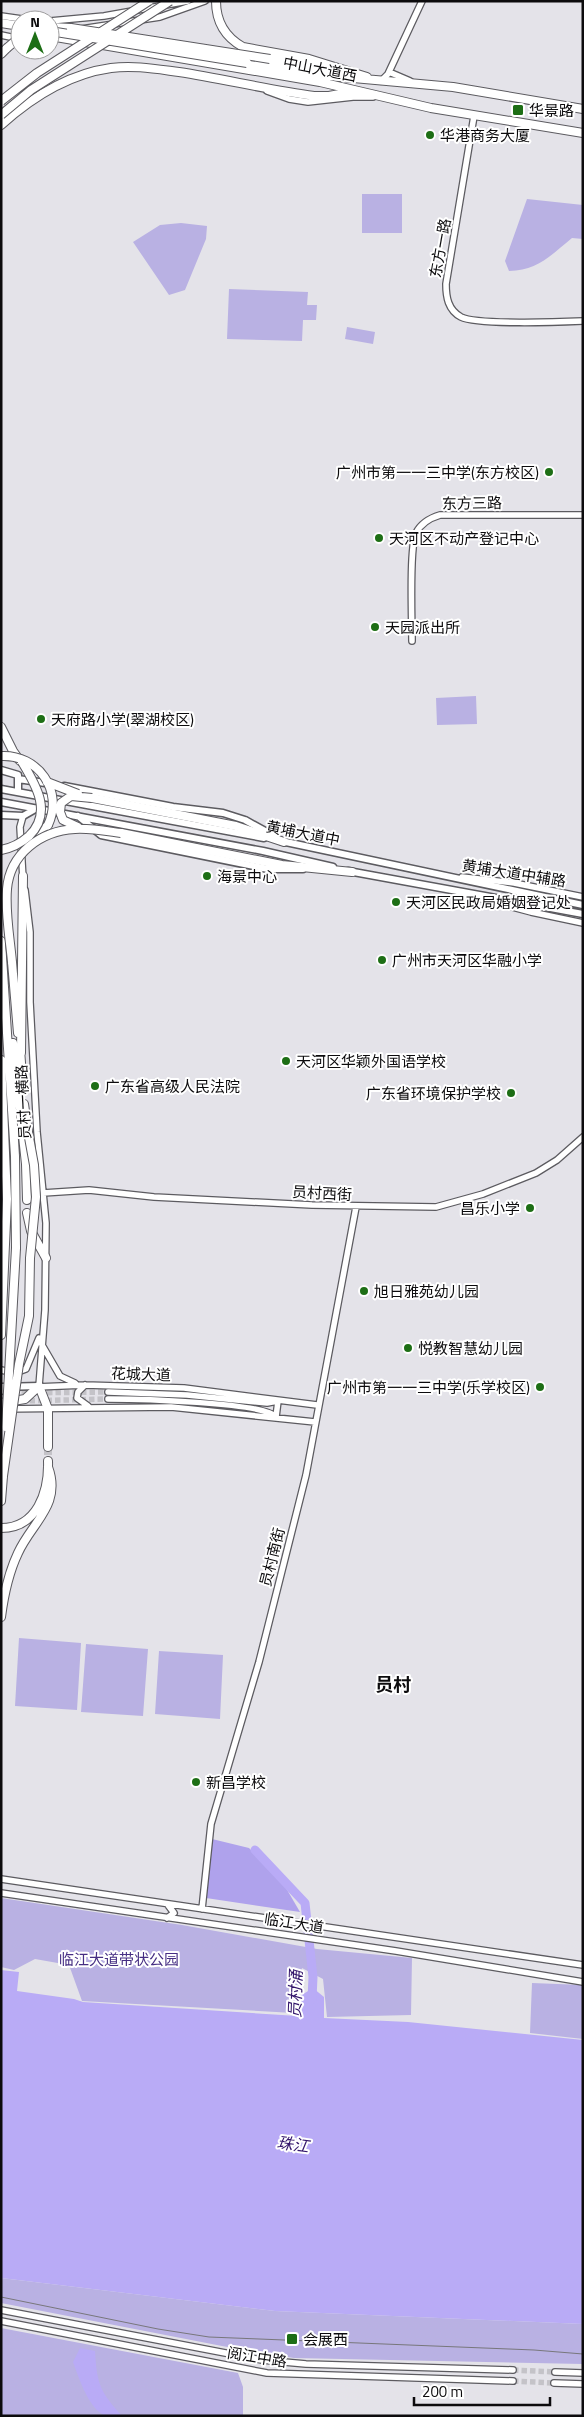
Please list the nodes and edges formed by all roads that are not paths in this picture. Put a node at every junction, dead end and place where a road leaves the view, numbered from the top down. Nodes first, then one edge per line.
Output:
1 (149, 1) edge
2 (170, 1) edge
3 (188, 1) edge
4 (205, 1) edge
5 (216, 1) edge
6 (422, 1) edge
7 (60, 20) edge
8 (60, 31) edge
9 (60, 32) edge
10 (60, 34) edge
11 (247, 66) junction
12 (389, 72) junction
13 (381, 81) junction
14 (417, 84) junction
15 (228, 85) dead end
16 (358, 90) junction
17 (386, 97) junction
18 (1, 101) edge
19 (583, 109) edge
20 (1, 115) edge
21 (474, 116) junction
22 (1, 126) edge
23 (583, 133) edge
24 (583, 321) edge
25 (583, 515) edge
26 (412, 640) dead end
27 (1, 726) edge
28 (1, 756) edge
29 (22, 762) junction
30 (1, 770) edge
31 (18, 777) junction
32 (1, 789) edge
33 (18, 792) junction
34 (92, 798) junction
35 (1, 802) edge
36 (37, 808) junction
37 (1, 815) edge
38 (23, 816) junction
39 (77, 816) junction
40 (121, 833) junction
41 (284, 842) junction
42 (31, 844) junction
43 (1, 850) edge
44 (312, 868) junction
45 (352, 872) junction
46 (442, 874) junction
47 (23, 876) junction
48 (460, 893) junction
49 (583, 896) edge
50 (583, 905) edge
51 (583, 914) edge
52 (583, 923) edge
53 (1, 941) edge
54 (5, 1002) junction
55 (21, 1053) junction
56 (1, 1060) edge
57 (583, 1137) edge
58 (1, 1167) edge
59 (43, 1193) junction
60 (27, 1200) dead end
61 (356, 1207) junction
62 (27, 1213) dead end
63 (5, 1248) junction
64 (46, 1258) junction
65 (43, 1326) junction
66 (1, 1335) edge
67 (41, 1344) junction
68 (1, 1370) edge
69 (85, 1385) junction
70 (1, 1386) edge
71 (39, 1386) junction
72 (1, 1391) edge
73 (108, 1392) tunnel mouth
74 (108, 1400) tunnel mouth
75 (278, 1401) junction
76 (1, 1403) edge
77 (317, 1405) junction
78 (90, 1407) junction
79 (1, 1409) edge
80 (48, 1409) junction
81 (276, 1417) junction
82 (315, 1422) junction
83 (48, 1447) tunnel mouth
84 (3, 1476) junction
85 (1, 1500) edge
86 (1, 1528) edge
87 (1, 1617) edge
88 (1, 1879) edge
89 (1, 1893) edge
90 (166, 1904) junction
91 (202, 1909) junction
92 (167, 1918) junction
93 (403, 1940) junction
94 (438, 1945) junction
95 (396, 1951) junction
96 (435, 1957) junction
97 (583, 1965) edge
98 (583, 1982) edge
99 (1, 2310) edge
100 (1, 2321) edge
101 (513, 2370) tunnel mouth
102 (555, 2372) tunnel mouth
103 (583, 2373) edge
104 (513, 2382) tunnel mouth
105 (554, 2383) tunnel mouth
106 (583, 2384) edge

1 - 18 highway, bridge
2 - 20 highway, bridge
3 - 7 street
4 - 8 street
5 - 13 highway
6 - 12 street
9 - 13 highway, bridge
10 - 11 highway, 中山大道西, bridge
11 - 13 highway, 中山大道西
11 - 16 highway, 中山大道西
12 - 13 street
12 - 14 street
13 - 14 highway, 中山大道西
14 - 19 highway, 中山大道西
15 - 17 street
16 - 17 highway, 中山大道西
16 - 22 highway
17 - 21 highway, 中山大道西
21 - 23 highway, 中山大道西
21 - 24 street, 东方一路
25 - 26 street, 东方三路
27 - 29 highway
28 - 42 highway, bridge
29 - 34 highway, bridge
29 - 43 highway, bridge
30 - 31 main road
31 - 33 main road
31 - 41 main road
32 - 33 main road, 黄埔大道中
33 - 41 main road, 黄埔大道中
34 - 40 highway, bridge
34 - 41 highway
35 - 36 main road, 黄埔大道中
36 - 38 main road
36 - 39 main road, 黄埔大道中
37 - 38 main road
38 - 47 street, 员村一横路
39 - 44 main road
39 - 45 main road, 黄埔大道中
40 - 42 highway, bridge
40 - 44 highway
41 - 46 main road, 黄埔大道中
42 - 55 highway, bridge
44 - 45 highway
45 - 48 main road, 黄埔大道中
46 - 49 street, 黄埔大道中辅路
46 - 50 main road, 黄埔大道中
47 - 55 highway
47 - 59 street, 员村一横路
48 - 51 main road, 黄埔大道中
48 - 52 street, 黄埔大道中辅路
53 - 54 highway
54 - 60 highway
54 - 84 highway, bridge
55 - 84 highway, bridge
56 - 63 highway
57 - 61 street, 员村西街
58 - 63 highway
59 - 61 street, 员村西街
59 - 64 street, 员村一横路
61 - 77 street, 员村南街
62 - 64 highway
63 - 66 highway
64 - 65 street, 员村一横路
65 - 67 street, 员村一横路
65 - 68 street
67 - 69 street
67 - 71 street, 员村一横路
69 - 71 street, 花城大道
69 - 75 street, 花城大道
69 - 78 street
70 - 71 main road, 花城大道
71 - 72 street
71 - 76 highway
71 - 80 highway
73 - 75 street, 花城大道
74 - 81 street, 花城大道
75 - 77 street, 花城大道
75 - 81 street
77 - 82 street, 员村南街
78 - 80 street, 花城大道
78 - 81 street, 花城大道
79 - 80 street, 花城大道
80 - 83 highway
81 - 82 street, 花城大道
82 - 91 street, 员村南街
84 - 85 highway
86 - 87 highway
88 - 90 street, 临江大道
89 - 92 street, 临江大道
90 - 91 street, 临江大道
90 - 92 street
91 - 93 street, 临江大道
92 - 95 street, 临江大道
93 - 94 street, 临江大道
93 - 95 street
94 - 96 street
94 - 97 street, 临江大道
95 - 96 street, 临江大道
96 - 98 street, 临江大道
99 - 101 street, 阅江中路
100 - 104 street, 阅江中路
102 - 103 street
105 - 106 street

